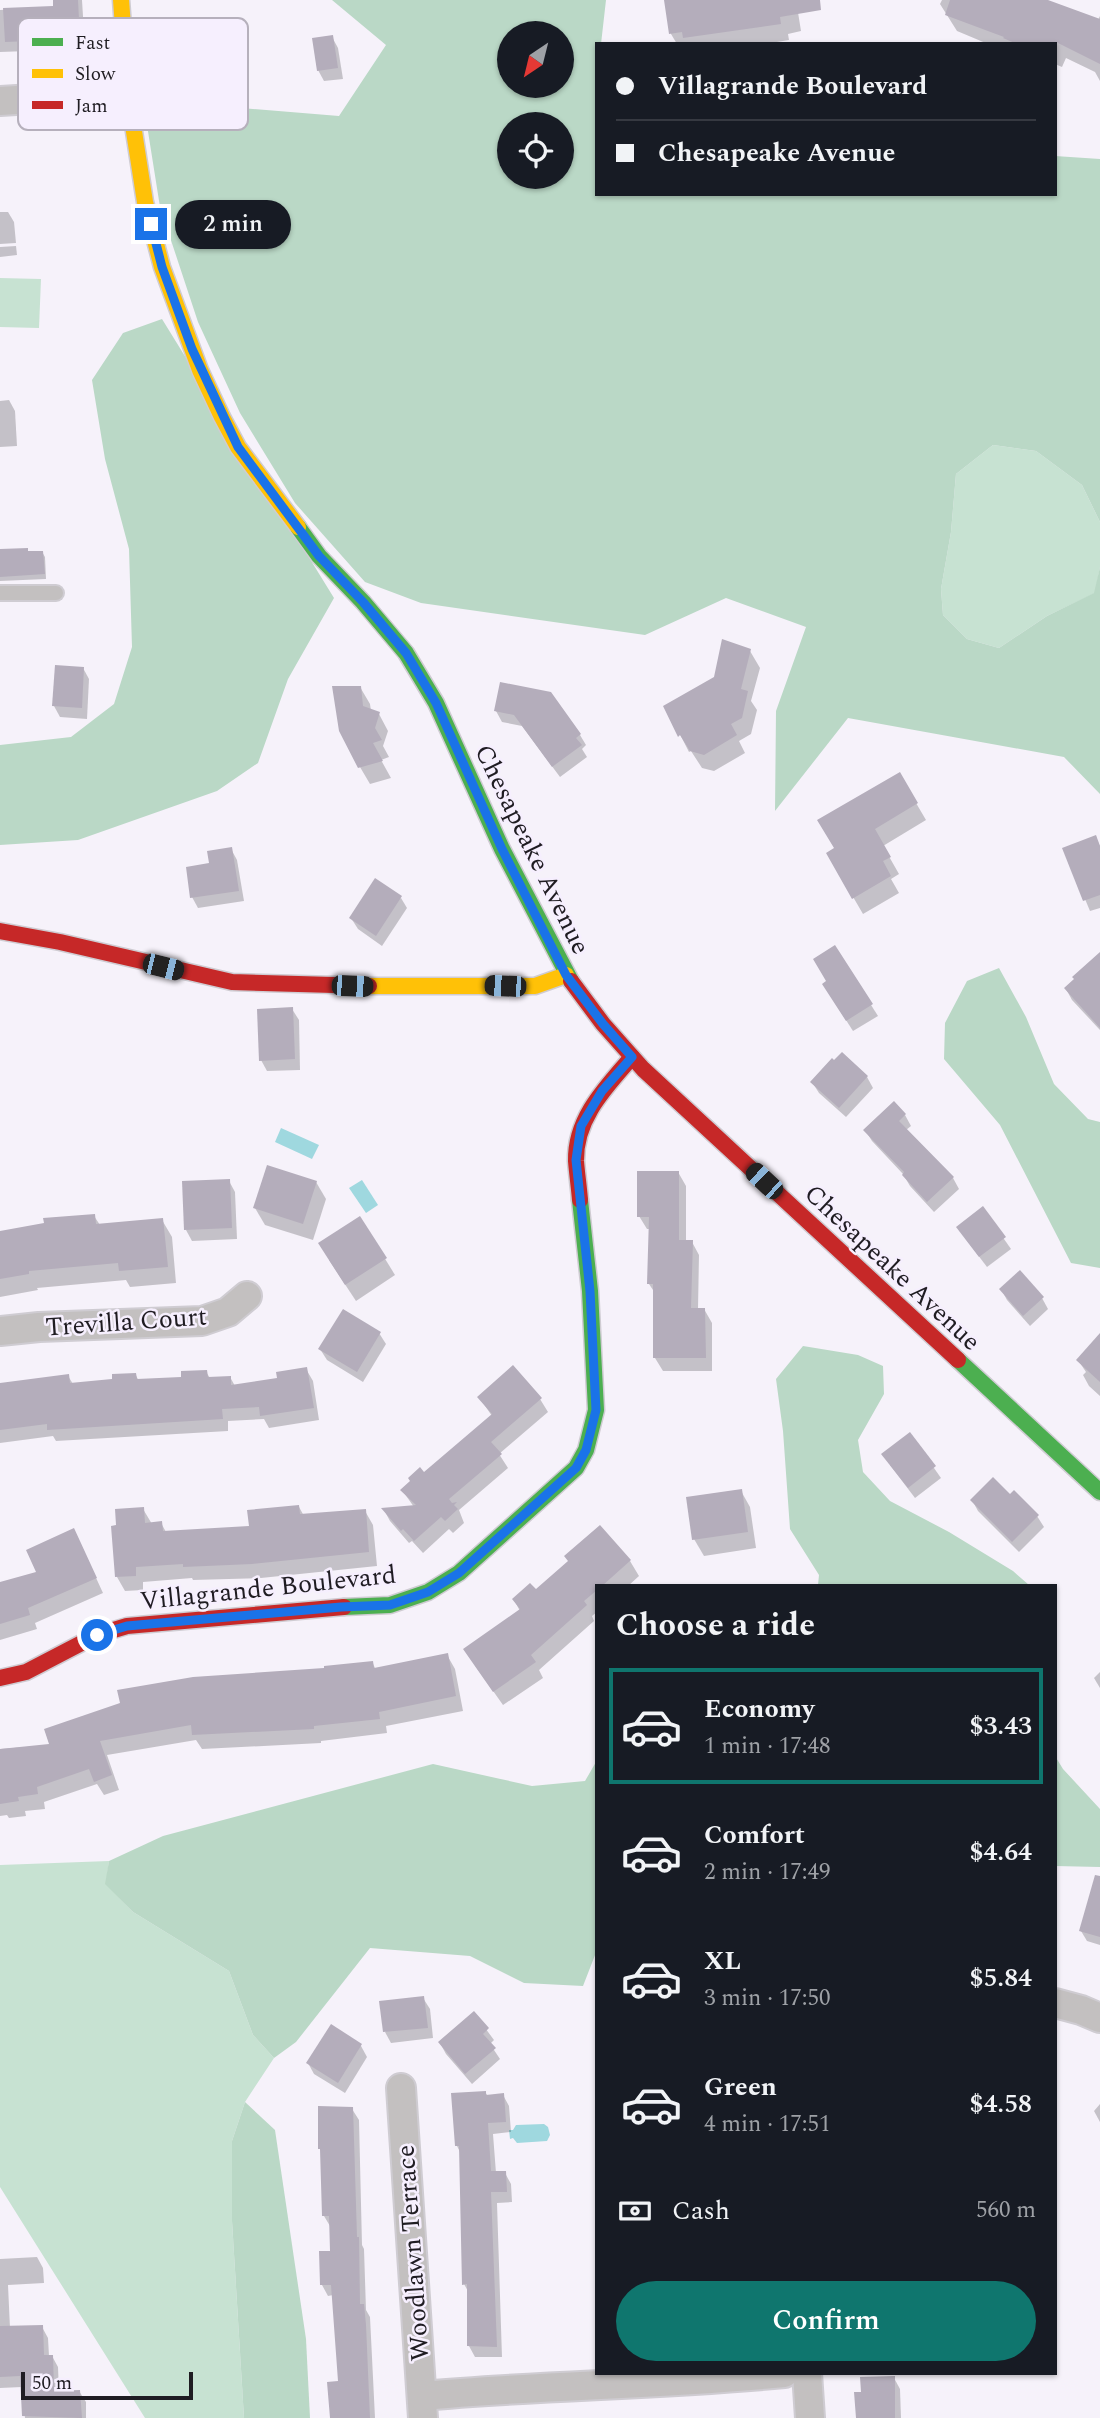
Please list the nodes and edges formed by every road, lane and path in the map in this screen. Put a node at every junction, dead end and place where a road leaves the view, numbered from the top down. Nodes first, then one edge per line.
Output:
1 (121, 0) edge
2 (122, 18) edge
3 (18, 100) edge
4 (0, 101) edge
5 (134, 130) edge
6 (0, 593) edge
7 (56, 593) dead end
8 (0, 931) edge
9 (566, 975) junction
10 (632, 1057) junction
11 (247, 1296) dead end
12 (0, 1331) edge
13 (1100, 1492) edge
14 (0, 1678) edge
15 (1057, 2004) edge
16 (1100, 2018) edge
17 (401, 2088) dead end
18 (763, 2375) edge
19 (807, 2375) edge
20 (423, 2407) edge
21 (810, 2418) edge

1 - 2 street, Chesapeake Avenue
3 - 4 street
5 - 9 street, Chesapeake Avenue
6 - 7 lane
8 - 9 street
9 - 10 street, Chesapeake Avenue
10 - 13 street, Chesapeake Avenue
10 - 14 street, Villagrande Boulevard
11 - 12 street, Trevilla Court
15 - 16 street
17 - 20 street, Woodlawn Terrace
18 - 20 street
19 - 21 street

